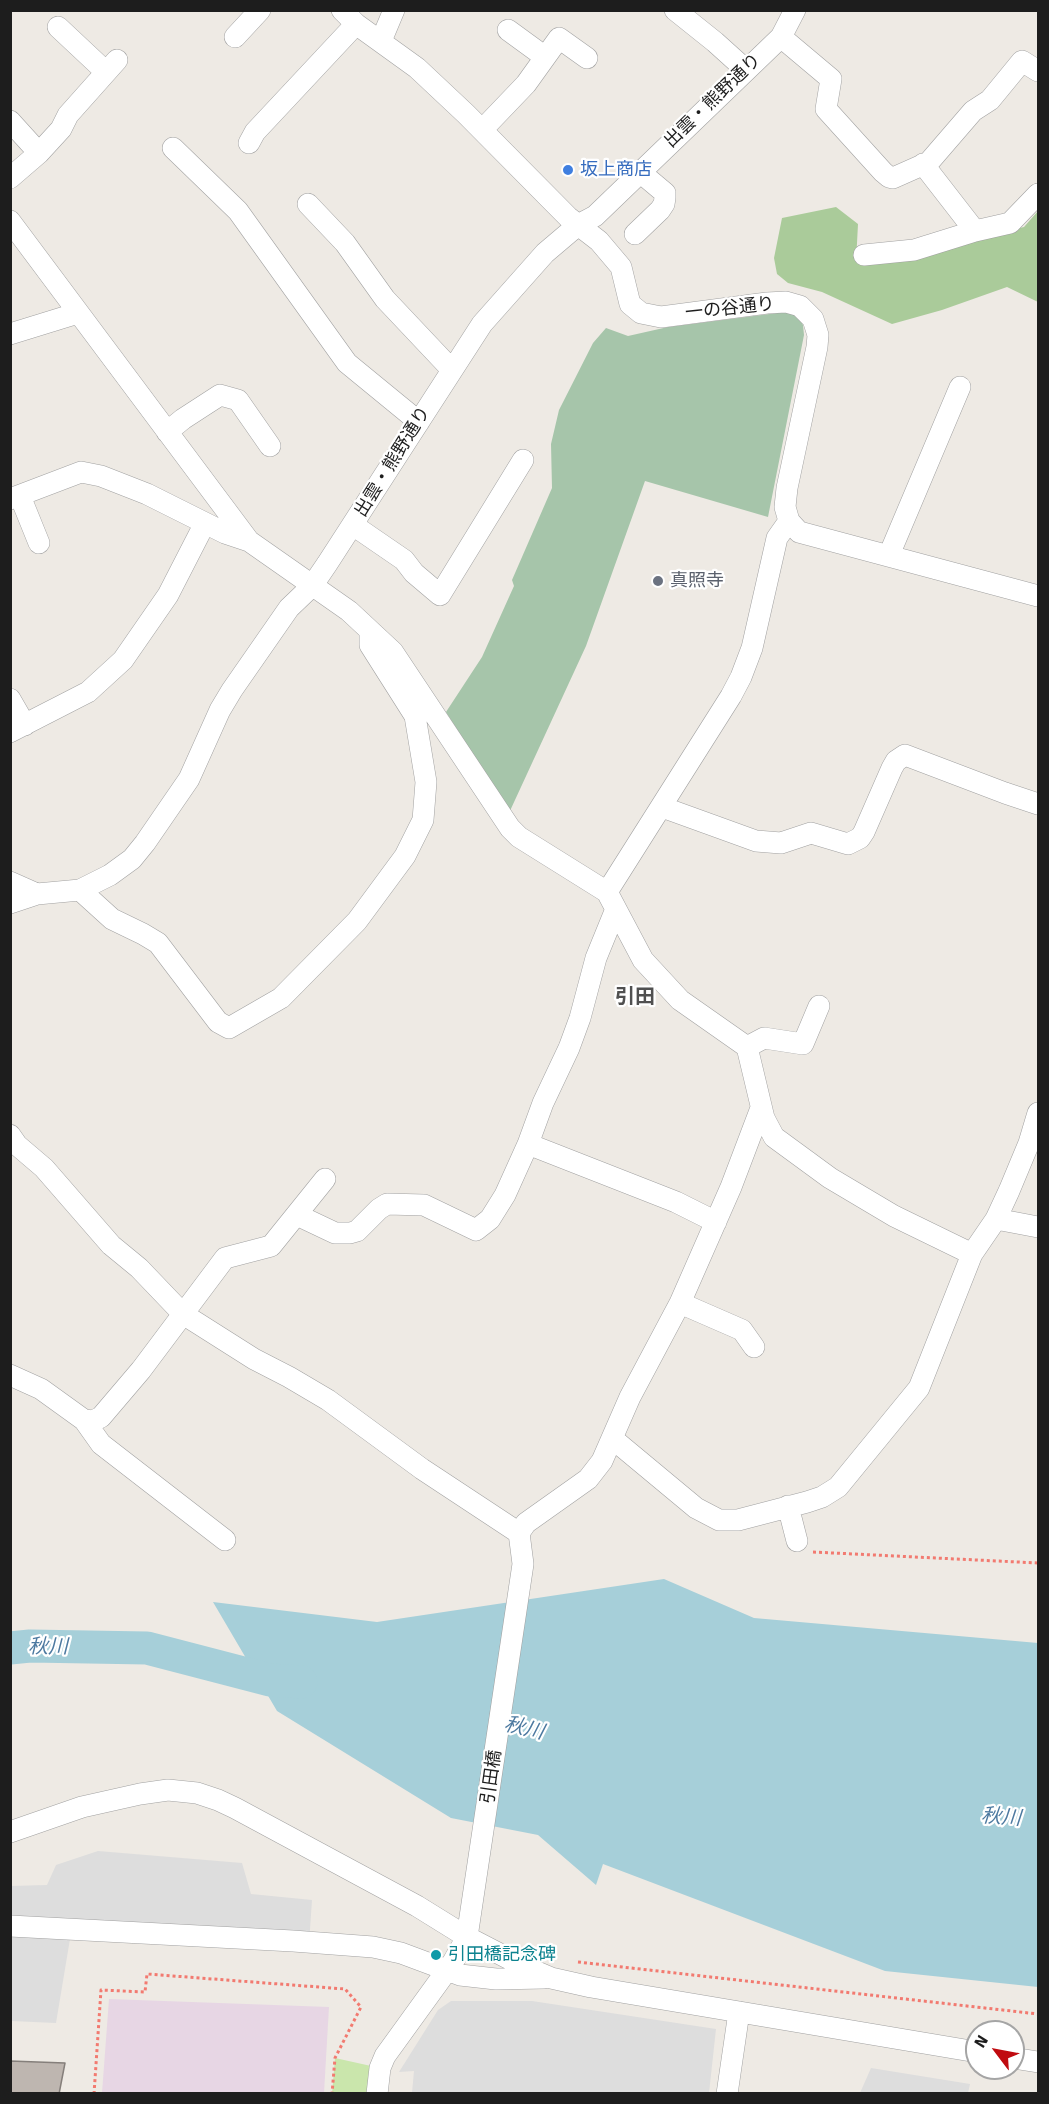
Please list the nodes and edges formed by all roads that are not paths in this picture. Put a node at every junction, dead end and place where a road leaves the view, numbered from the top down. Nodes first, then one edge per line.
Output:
1 (260, 10) edge
2 (394, 10) edge
3 (675, 10) edge
4 (795, 10) edge
5 (349, 17) edge
6 (58, 27) dead end
7 (508, 30) dead end
8 (235, 37) dead end
9 (781, 37) junction
10 (381, 41) junction
11 (545, 57) junction
12 (587, 58) dead end
13 (746, 70) junction
14 (1038, 71) edge
15 (10, 121) edge
16 (482, 130) junction
17 (249, 143) dead end
18 (173, 148) dead end
19 (39, 153) junction
20 (923, 164) junction
21 (640, 172) junction
22 (10, 178) edge
23 (1038, 194) edge
24 (308, 204) dead end
25 (10, 221) edge
26 (578, 225) junction
27 (975, 231) junction
28 (635, 234) dead end
29 (864, 255) dead end
30 (78, 314) junction
31 (10, 334) edge
32 (452, 370) junction
33 (960, 387) dead end
34 (419, 422) junction
35 (167, 432) junction
36 (270, 446) dead end
37 (523, 460) dead end
38 (15, 498) edge
39 (789, 521) junction
40 (205, 523) junction
41 (353, 525) junction
42 (249, 541) junction
43 (39, 543) dead end
44 (889, 555) junction
45 (312, 586) junction
46 (1038, 596) edge
47 (370, 631) junction
48 (10, 699) edge
49 (18, 728) edge
50 (1038, 804) edge
51 (662, 807) junction
52 (10, 882) edge
53 (80, 890) junction
54 (37, 894) junction
55 (612, 900) junction
56 (10, 903) edge
57 (819, 1006) dead end
58 (747, 1047) junction
59 (761, 1108) junction
60 (1038, 1113) edge
61 (10, 1136) edge
62 (528, 1144) junction
63 (326, 1179) dead end
64 (297, 1215) junction
65 (996, 1219) junction
66 (716, 1222) junction
67 (1038, 1227) edge
68 (972, 1254) junction
69 (680, 1303) junction
70 (183, 1314) junction
71 (754, 1347) dead end
72 (10, 1375) edge
73 (84, 1420) junction
74 (613, 1439) junction
75 (788, 1506) junction
76 (519, 1533) junction
77 (225, 1540) dead end
78 (797, 1541) road end
79 (10, 1832) edge
80 (10, 1926) edge
81 (469, 1928) junction
82 (446, 1972) junction
83 (551, 1978) junction
84 (739, 2012) junction
85 (965, 2050) edge
86 (377, 2094) edge
87 (727, 2094) edge

1 - 8 street
2 - 10 street
3 - 13 street
4 - 9 street, 出雲・熊野通り
5 - 10 street, 一の谷通り
5 - 17 street
6 - 19 street
7 - 11 street
9 - 13 street, 出雲・熊野通り
9 - 20 street
10 - 16 street, 一の谷通り
11 - 12 street
11 - 16 street
13 - 21 street, 出雲・熊野通り
14 - 20 street
15 - 19 street
16 - 26 street, 一の谷通り
18 - 34 street
19 - 22 street
20 - 27 street
21 - 26 street, 出雲・熊野通り
21 - 28 street
23 - 27 street
24 - 32 street
25 - 30 street
26 - 32 street, 出雲・熊野通り
26 - 39 street, 一の谷通り
27 - 29 street
30 - 31 street
30 - 35 street
32 - 34 street, 出雲・熊野通り
33 - 44 street
34 - 41 street, 出雲・熊野通り
35 - 36 street
35 - 42 street
37 - 41 street
38 - 40 street
38 - 43 street
39 - 44 street
39 - 51 street
40 - 42 street
40 - 49 street
41 - 45 street, 出雲・熊野通り
42 - 45 street
44 - 46 street
45 - 47 street
45 - 53 street, 出雲・熊野通り
47 - 53 street
47 - 55 street
48 - 49 street
50 - 51 street
51 - 55 street
52 - 54 street
53 - 54 street, 出雲・熊野通り
54 - 56 street, 出雲・熊野通り
55 - 58 street
55 - 62 street
57 - 58 street
58 - 59 street
59 - 66 street
59 - 68 street
60 - 65 street
61 - 70 street
62 - 64 street
62 - 66 street
63 - 64 street
64 - 70 street
65 - 67 street
65 - 68 street
66 - 69 street
68 - 75 street
69 - 71 street
69 - 74 street
70 - 73 street
70 - 76 street
72 - 73 street
73 - 77 street
74 - 75 street
74 - 76 street
75 - 78 street
76 - 81 street, 引田橋
79 - 81 street
80 - 82 street
81 - 82 street
81 - 83 street
82 - 83 street
82 - 86 street
83 - 84 street
84 - 85 street
84 - 87 street

